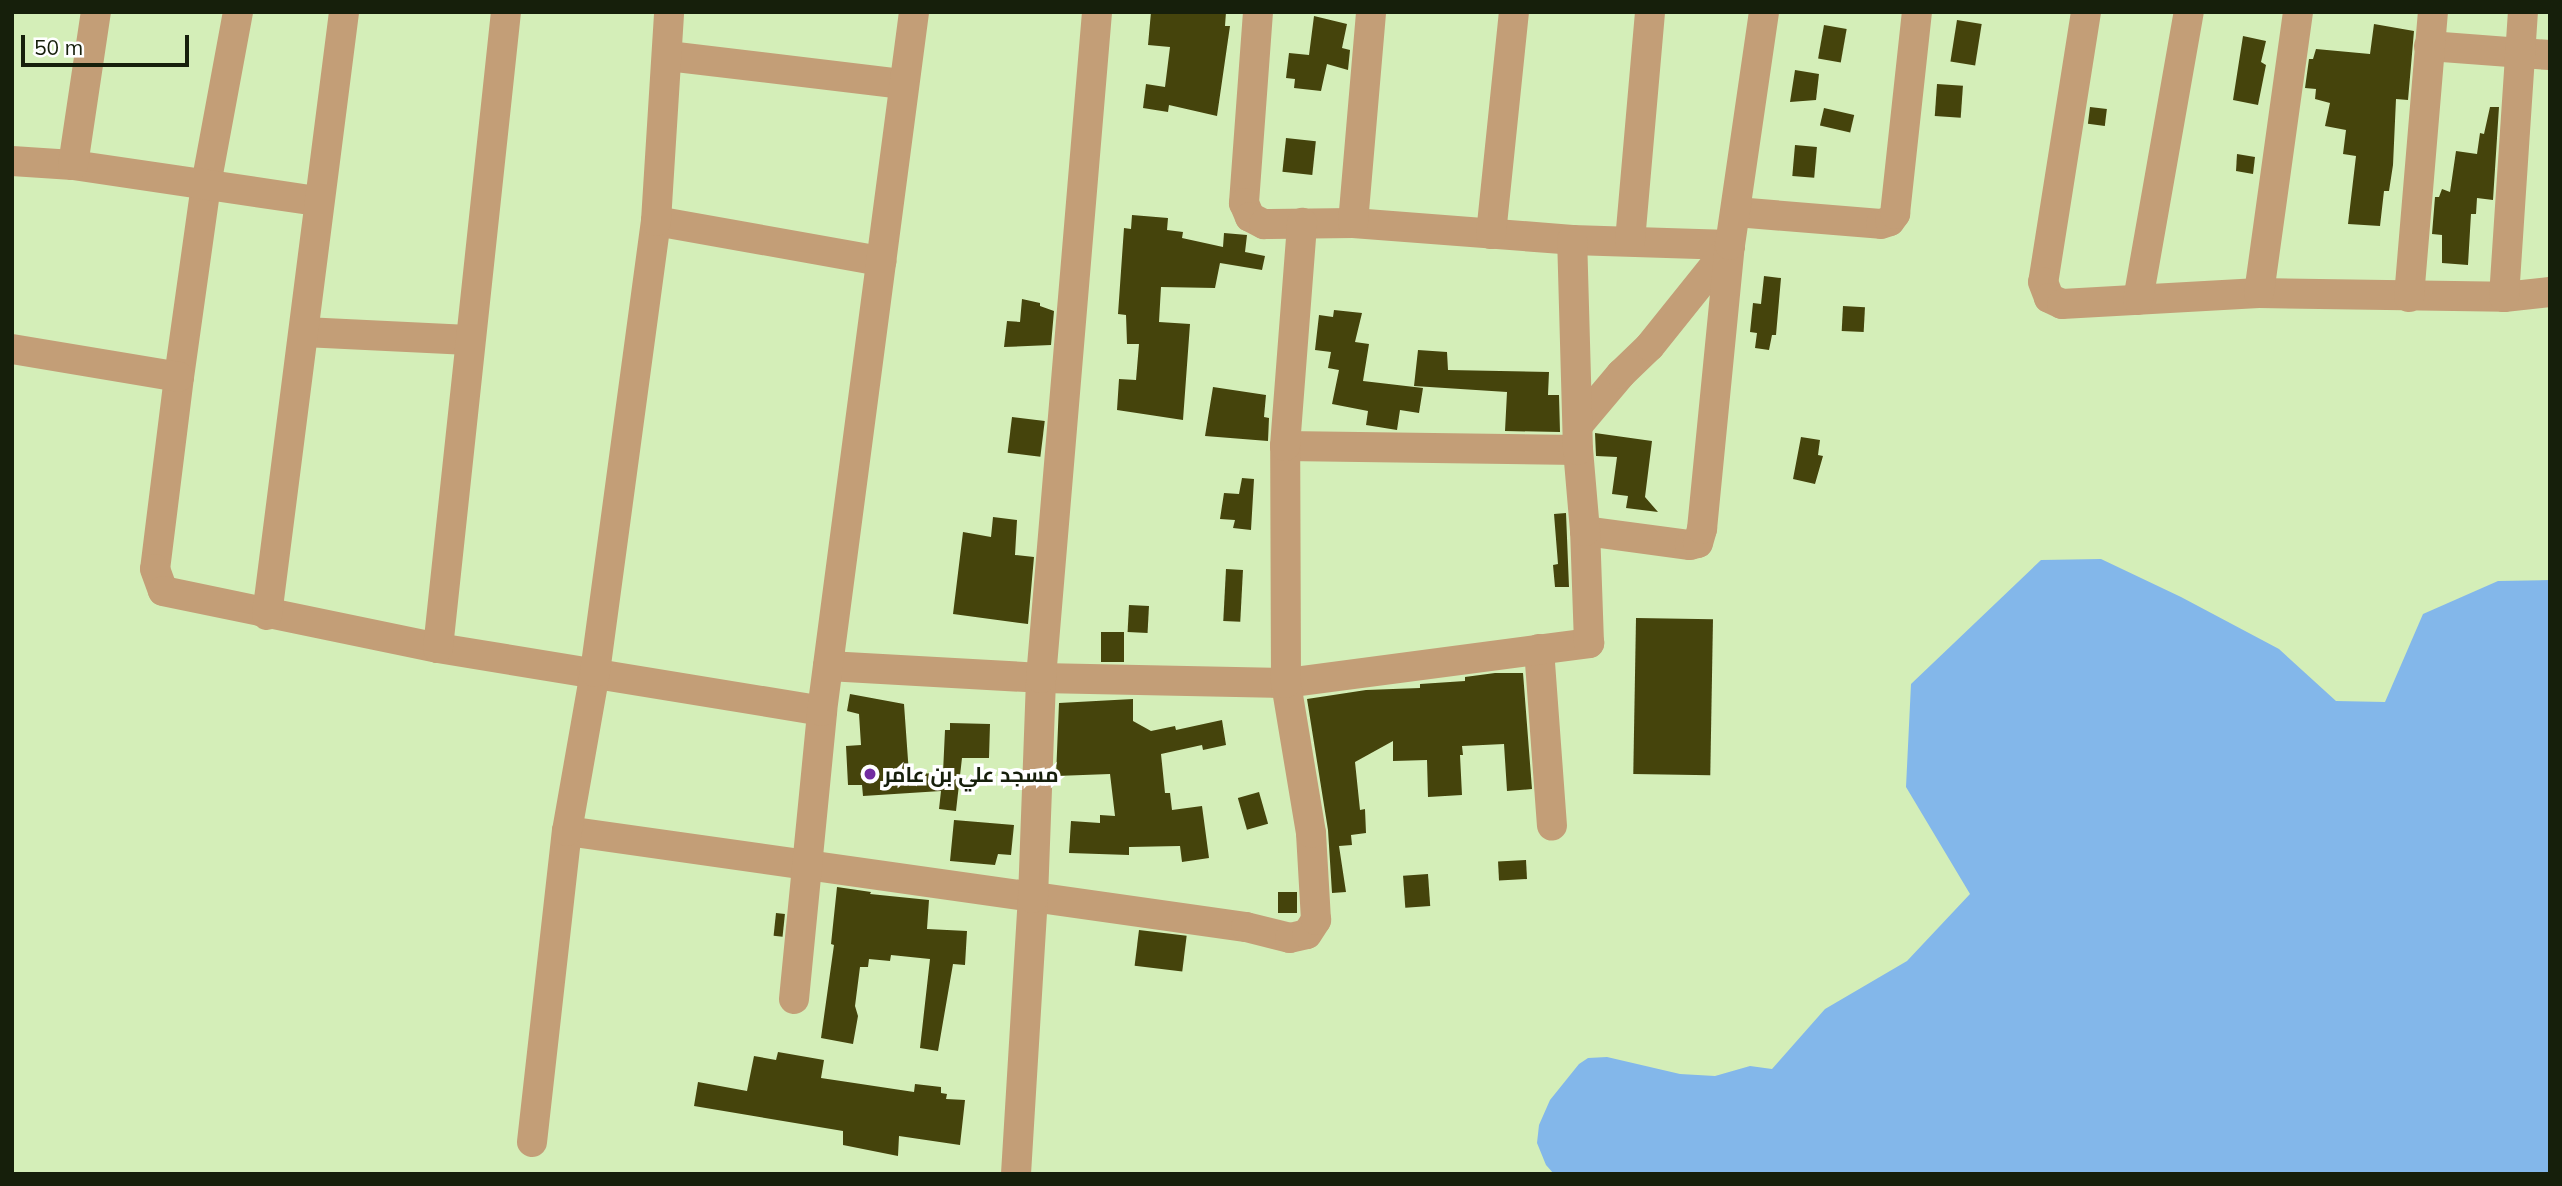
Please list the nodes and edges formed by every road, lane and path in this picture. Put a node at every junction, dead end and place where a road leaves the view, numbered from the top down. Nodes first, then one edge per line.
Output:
1 (96, 12) edge
2 (237, 12) edge
3 (344, 12) edge
4 (506, 12) edge
5 (914, 12) edge
6 (1097, 12) edge
7 (1258, 12) edge
8 (1371, 12) edge
9 (1514, 12) edge
10 (1650, 12) edge
11 (1764, 12) edge
12 (1917, 12) edge
13 (2087, 12) edge
14 (2189, 12) edge
15 (2298, 12) edge
16 (2433, 12) edge
17 (2523, 12) edge
18 (662, 13) edge
19 (2429, 46) junction
20 (2519, 53) junction
21 (2550, 55) edge
22 (668, 56) junction
23 (903, 84) junction
24 (12, 161) edge
25 (74, 165) junction
26 (206, 185) junction
27 (318, 201) junction
28 (1736, 212) junction
29 (656, 221) junction
30 (1301, 223) junction
31 (1353, 223) junction
32 (1491, 234) junction
33 (1572, 240) junction
34 (1630, 241) junction
35 (1730, 245) junction
36 (881, 261) junction
37 (2550, 292) edge
38 (2259, 293) junction
39 (2409, 297) junction
40 (2504, 297) junction
41 (2138, 300) junction
42 (304, 332) junction
43 (469, 340) junction
44 (12, 349) edge
45 (180, 377) junction
46 (1578, 438) junction
47 (1285, 446) junction
48 (1585, 531) junction
49 (267, 615) junction
50 (438, 648) junction
51 (1539, 649) junction
52 (828, 666) junction
53 (595, 672) junction
54 (1041, 678) junction
55 (1286, 683) junction
56 (822, 711) junction
57 (1552, 826) dead end
58 (567, 831) junction
59 (808, 867) junction
60 (1033, 898) junction
61 (794, 999) dead end
62 (532, 1142) dead end
63 (1016, 1174) edge

1 - 25 street
2 - 26 street
3 - 27 street
4 - 43 street
5 - 23 street
6 - 54 street
7 - 30 street
8 - 31 street
9 - 32 street
10 - 34 street
11 - 28 street
12 - 28 street
13 - 41 street
14 - 41 street
15 - 38 street
16 - 19 street
17 - 20 street
18 - 22 street
19 - 20 street
19 - 39 street
20 - 21 street
20 - 40 street
22 - 23 street
22 - 29 street
23 - 36 street
24 - 25 street
25 - 26 street
26 - 27 street
26 - 45 street
27 - 42 street
28 - 35 street
29 - 36 street
29 - 53 street
30 - 31 street
30 - 47 street
31 - 32 street
32 - 33 street
33 - 34 street
33 - 46 street
34 - 35 street
35 - 46 street
35 - 48 street
36 - 52 street
37 - 40 street
38 - 39 street
38 - 41 street
39 - 40 street
42 - 43 street
42 - 49 street
43 - 50 street
44 - 45 street
45 - 49 street
46 - 47 street
46 - 48 street
47 - 55 street
48 - 51 street
49 - 50 street
50 - 53 street
51 - 55 street
51 - 57 street
52 - 54 street
52 - 56 street
53 - 56 street
53 - 58 street
54 - 55 street
54 - 60 street
55 - 60 street
56 - 59 street
58 - 59 street
58 - 62 street
59 - 60 street
59 - 61 street
60 - 63 street

